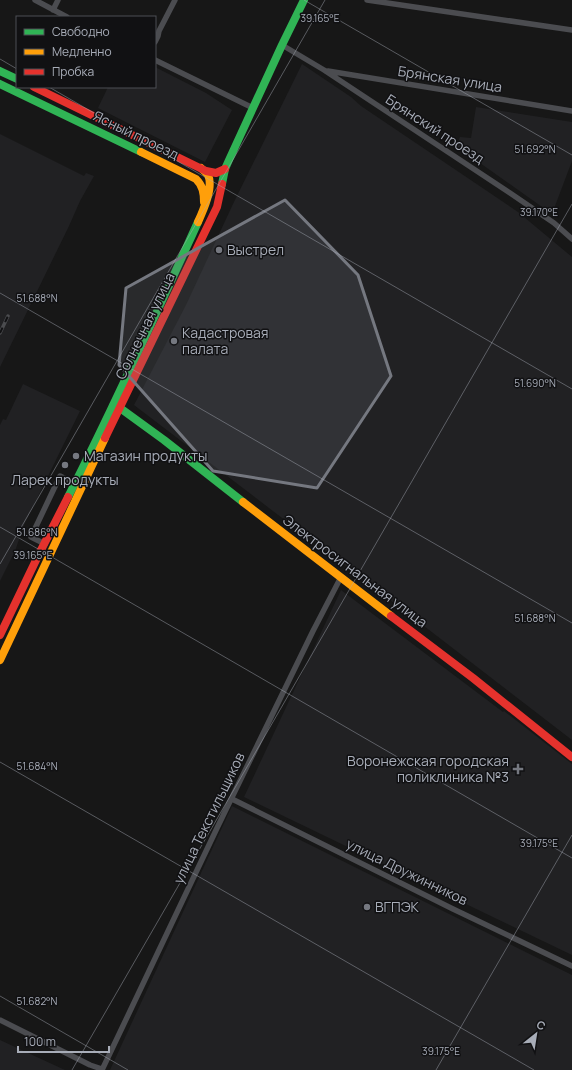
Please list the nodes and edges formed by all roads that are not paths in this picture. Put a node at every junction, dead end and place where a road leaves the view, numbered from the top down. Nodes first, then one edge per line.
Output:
1 (35, 0) edge
2 (58, 0) edge
3 (175, 0) edge
4 (304, 0) edge
5 (367, 0) edge
6 (53, 10) junction
7 (65, 16) edge
8 (572, 30) edge
9 (156, 40) edge
10 (282, 45) junction
11 (156, 60) edge
12 (324, 70) junction
13 (0, 71) edge
14 (16, 79) edge
15 (0, 84) edge
16 (36, 88) edge
17 (254, 108) junction
18 (572, 111) edge
19 (201, 168) junction
20 (225, 169) junction
21 (203, 206) junction
22 (572, 239) edge
23 (116, 406) junction
24 (75, 484) junction
25 (45, 544) junction
26 (341, 577) junction
27 (0, 636) edge
28 (0, 660) edge
29 (572, 757) edge
30 (232, 799) junction
31 (572, 966) edge
32 (0, 1020) edge
33 (102, 1070) edge

1 - 6 street
2 - 6 street
3 - 9 street
4 - 10 main road, Солнечная улица
5 - 8 street
6 - 7 street
10 - 12 street, Брянский проезд
10 - 17 main road, Солнечная улица
11 - 17 street
12 - 18 street, Брянская улица
12 - 22 street, Брянский проезд
13 - 14 main road
15 - 21 main road, Ясный проезд
16 - 19 main road, Ясный проезд
17 - 20 main road, Солнечная улица
19 - 20 main road, Ясный проезд
19 - 21 main road
20 - 23 main road, Солнечная улица
21 - 23 main road, Солнечная улица
23 - 24 main road, Солнечная улица
23 - 26 main road, Электросигнальная улица
23 - 28 main road, Солнечная улица
24 - 25 main road, Солнечная улица
24 - 25 street
25 - 27 main road, Солнечная улица
26 - 29 main road, Электросигнальная улица
26 - 30 street, улица Текстильщиков
30 - 31 street, улица Дружинников
30 - 33 street, улица Текстильщиков
32 - 33 street

